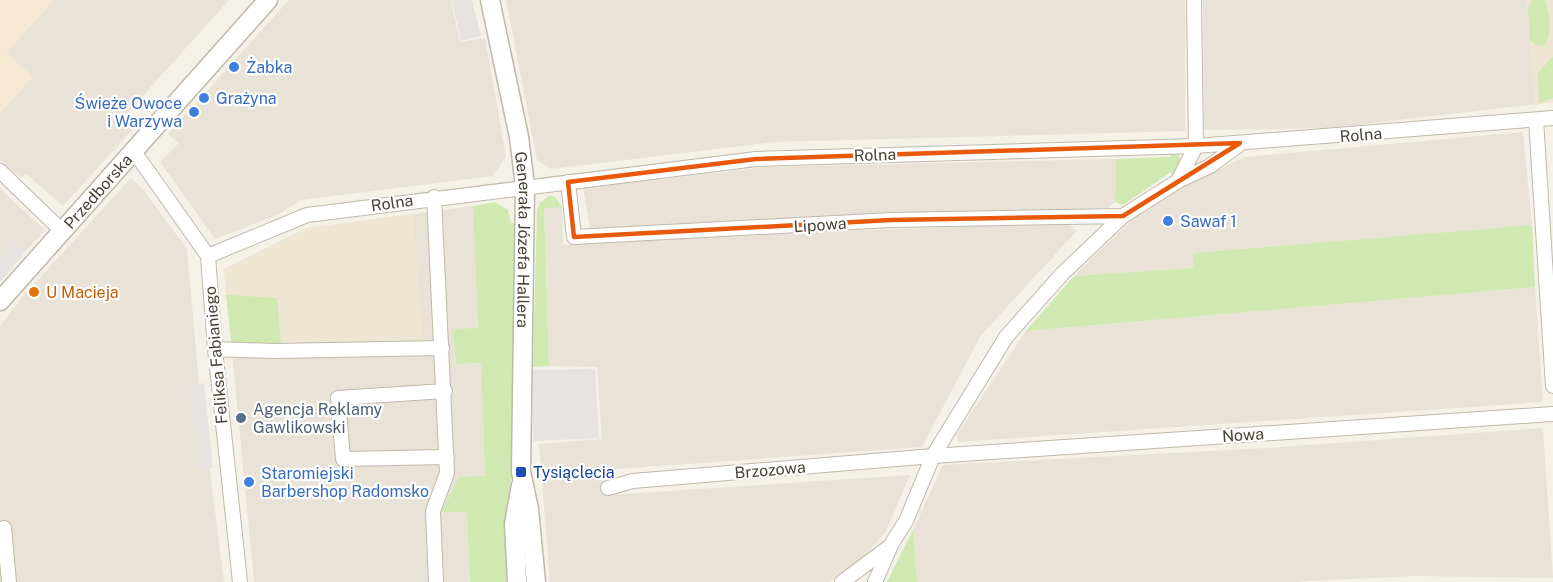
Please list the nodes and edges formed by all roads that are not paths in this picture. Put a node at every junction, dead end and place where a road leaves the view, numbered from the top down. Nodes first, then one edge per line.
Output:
1 (268, 0) edge
2 (490, 0) edge
3 (1194, 0) edge
4 (1553, 118) edge
5 (1536, 120) junction
6 (1240, 143) junction
7 (1196, 146) junction
8 (133, 150) junction
9 (0, 171) edge
10 (1178, 181) junction
11 (568, 182) junction
12 (525, 186) junction
13 (434, 197) junction
14 (1123, 216) junction
15 (62, 231) junction
16 (208, 256) junction
17 (0, 301) edge
18 (442, 348) junction
19 (215, 349) junction
20 (1553, 386) edge
21 (445, 391) junction
22 (1553, 414) edge
23 (933, 456) junction
24 (447, 457) junction
25 (521, 483) junction
26 (608, 488) dead end
27 (4, 528) dead end
28 (892, 543) junction
29 (9, 582) edge
30 (240, 582) edge
31 (436, 582) edge
32 (517, 582) edge
33 (536, 582) edge
34 (842, 582) edge
35 (875, 582) edge

1 - 8 street, Przedborska
2 - 12 street, Generała Józefa Hallera
3 - 7 street
4 - 5 street, Rolna
5 - 6 street, Rolna
5 - 20 street
6 - 7 street, Rolna
6 - 10 street
7 - 10 street
7 - 11 street, Rolna
8 - 15 street, Przedborska
8 - 16 street
9 - 15 street
10 - 14 street
11 - 12 street, Rolna
11 - 14 street, Lipowa
12 - 13 street, Rolna
12 - 25 street, Generała Józefa Hallera
13 - 16 street, Rolna
13 - 18 street
14 - 23 street
15 - 17 street, Przedborska
16 - 19 street, Feliksa Fabianiego
18 - 19 street
18 - 21 street
19 - 30 street, Feliksa Fabianiego
21 - 24 street
21 - 24 street
22 - 23 street, Nowa
23 - 26 street, Brzozowa
23 - 28 street
24 - 31 street
25 - 32 street, Generała Józefa Hallera
25 - 33 street, Generała Józefa Hallera
27 - 29 street
28 - 34 street
28 - 35 street

